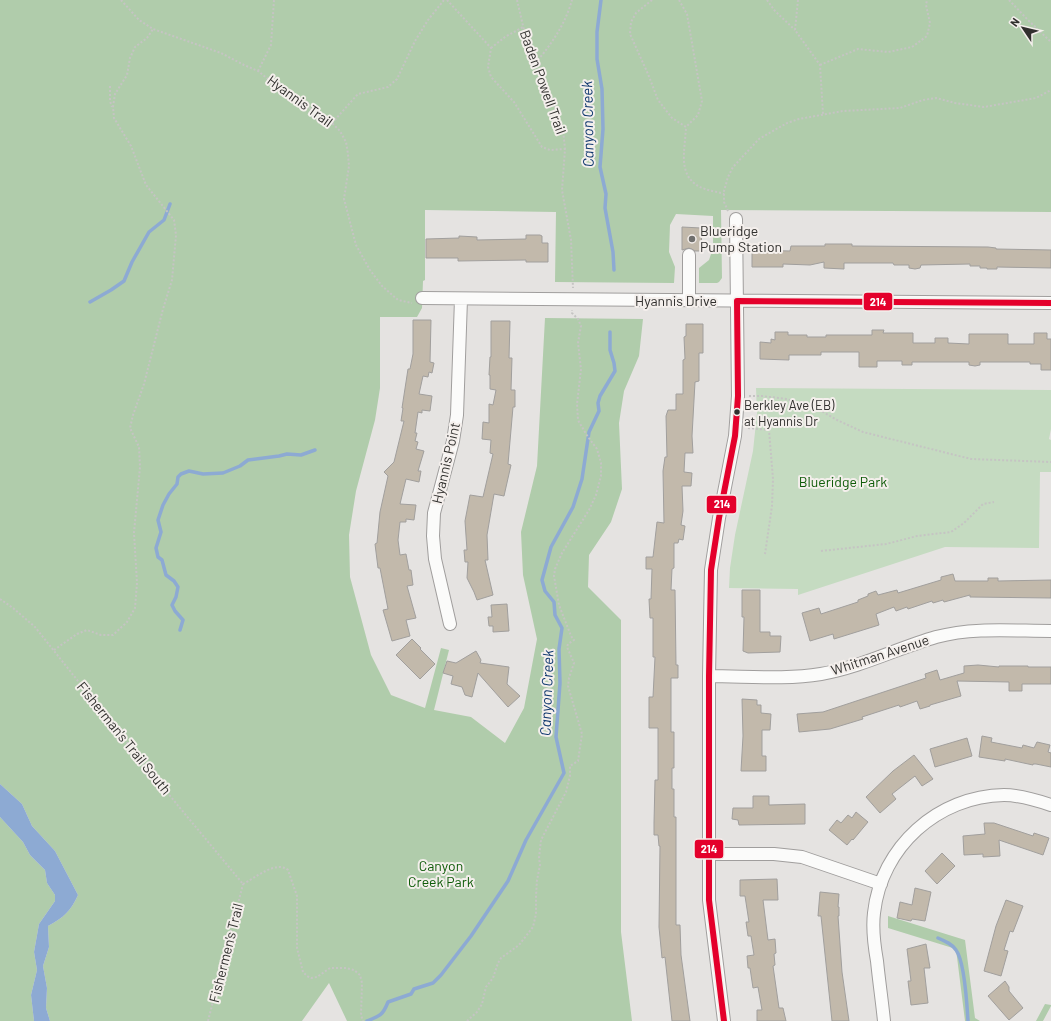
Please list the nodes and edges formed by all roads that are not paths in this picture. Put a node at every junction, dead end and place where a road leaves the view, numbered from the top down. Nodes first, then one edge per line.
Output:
1 (736, 218) road end
2 (689, 255) dead end
3 (460, 299) junction
4 (419, 301) road end
5 (689, 301) junction
6 (737, 301) junction
7 (1051, 304) edge
8 (450, 624) dead end
9 (1051, 631) edge
10 (709, 676) junction
11 (1051, 805) edge
12 (709, 854) junction
13 (881, 884) junction
14 (724, 1021) edge
15 (884, 1021) edge

1 - 6 street
2 - 5 street
3 - 4 street, Hyannis Drive
3 - 5 street, Hyannis Drive
3 - 8 street, Hyannis Point
5 - 6 street, Hyannis Drive
6 - 7 street, Hyannis Drive
6 - 10 street
9 - 10 street, Whitman Avenue
10 - 12 street
11 - 13 street
12 - 13 street
12 - 14 street
13 - 15 street

